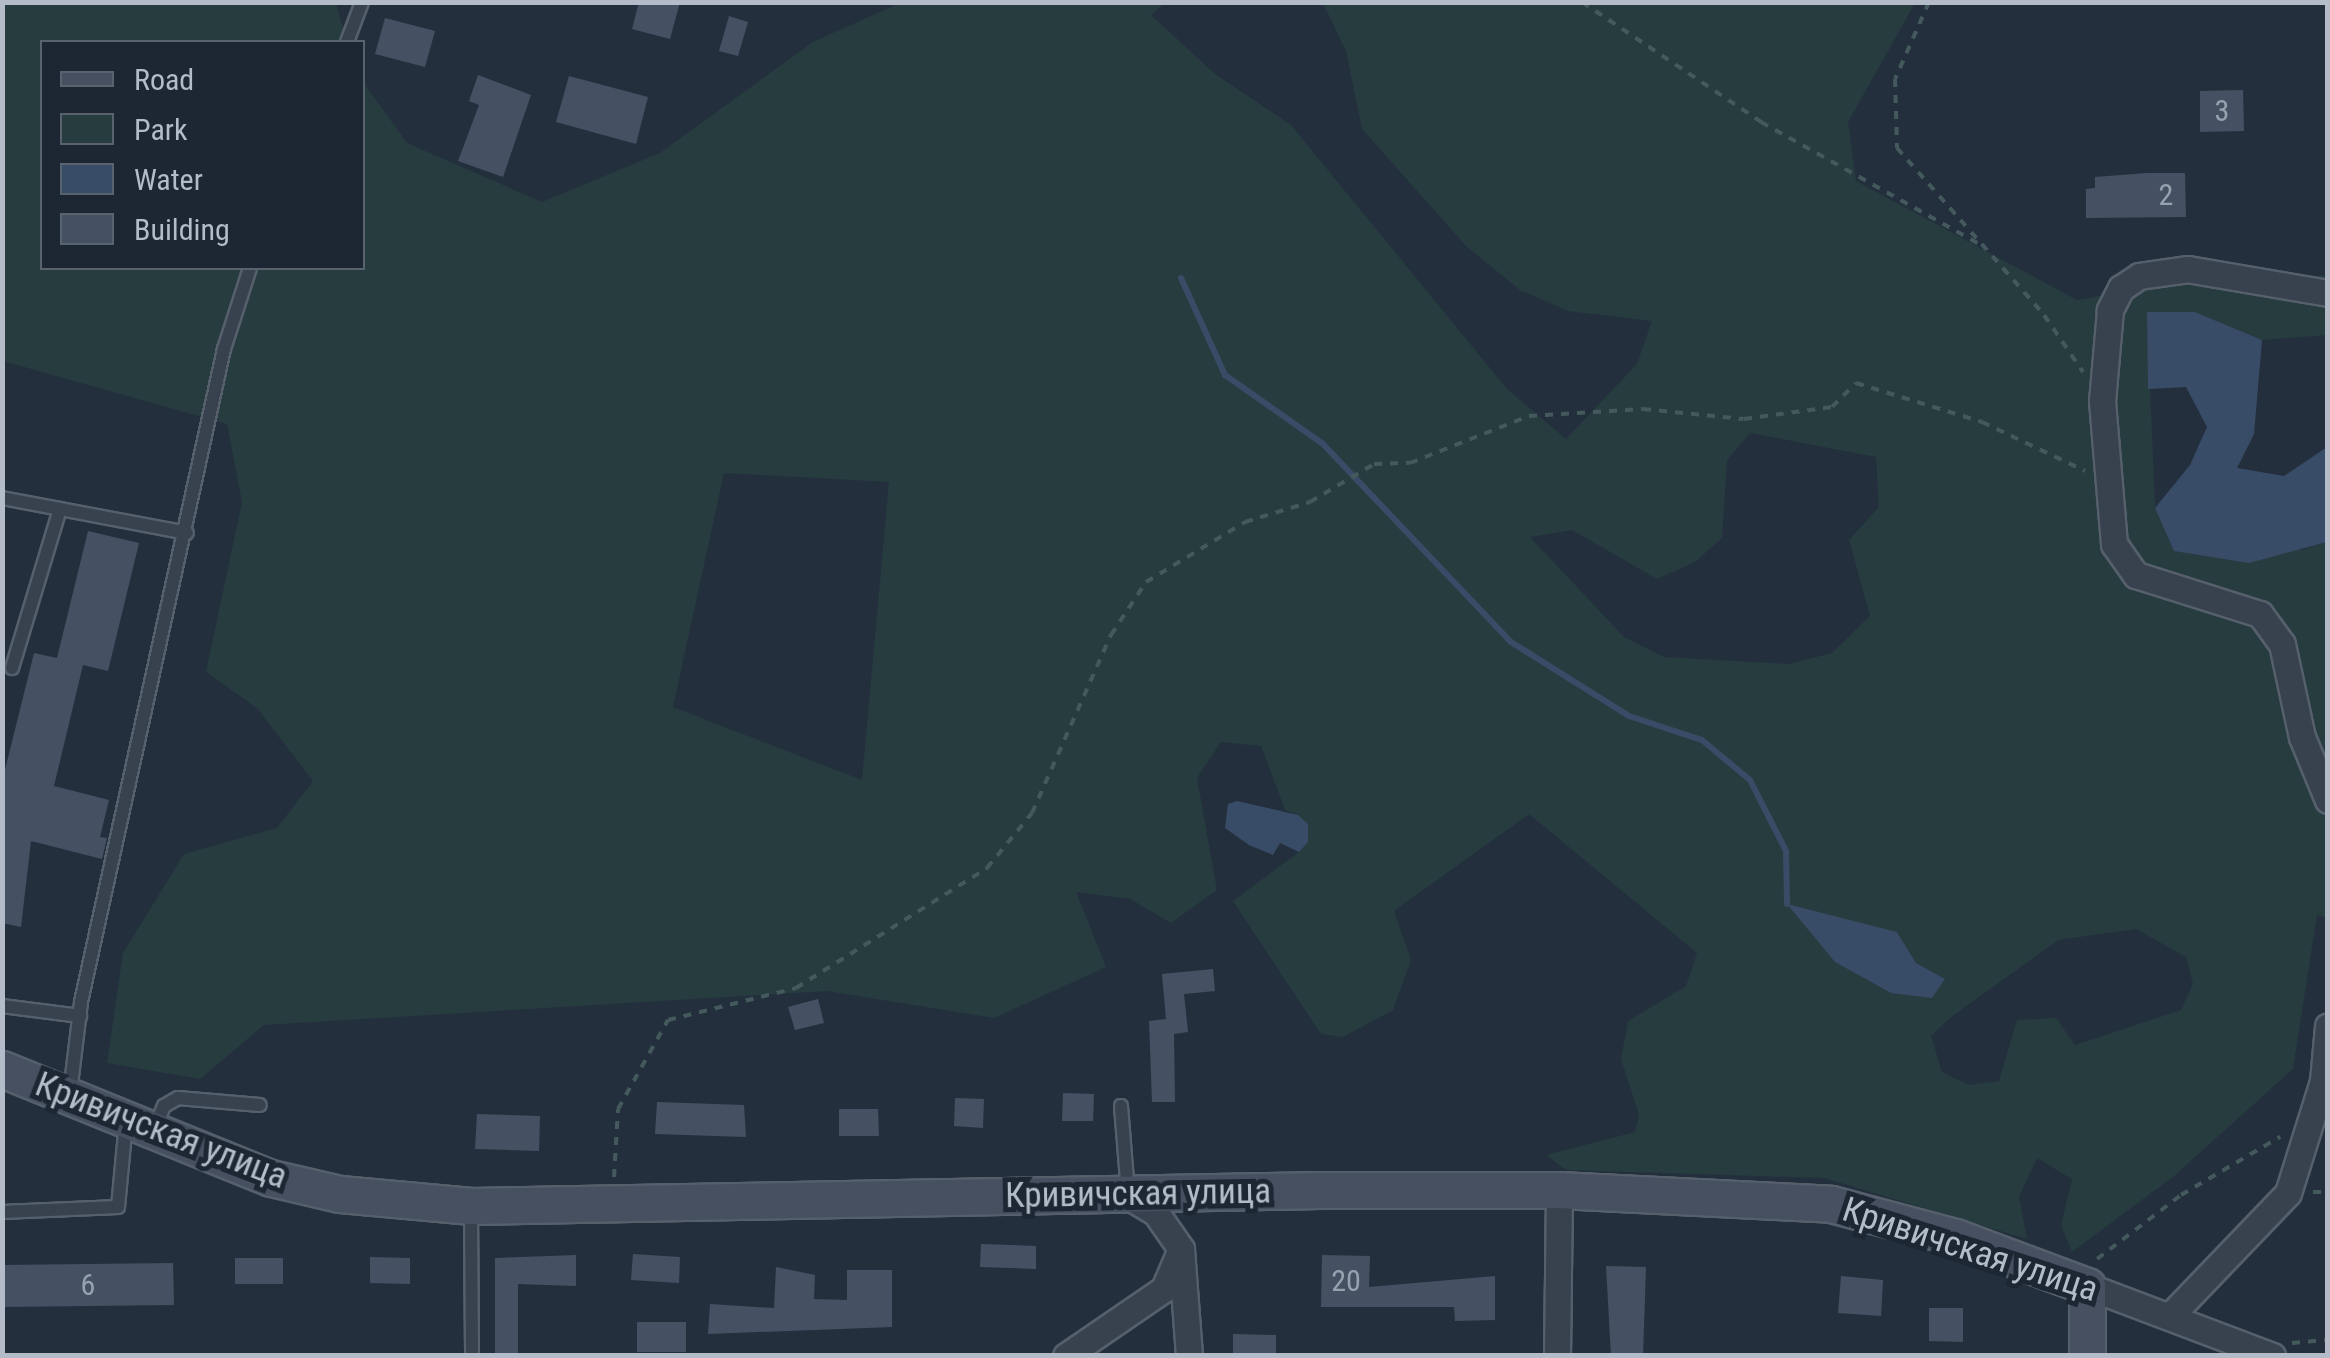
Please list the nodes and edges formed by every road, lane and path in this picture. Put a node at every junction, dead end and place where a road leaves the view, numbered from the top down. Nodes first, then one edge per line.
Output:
1 (362, 2) edge
2 (1582, 2) edge
3 (1928, 2) edge
4 (348, 40) edge
5 (1985, 247) junction
6 (249, 270) edge
7 (2328, 293) edge
8 (2102, 401) junction
9 (2105, 475) junction
10 (2, 498) edge
11 (60, 509) junction
12 (187, 533) junction
13 (12, 668) dead end
14 (2328, 800) edge
15 (2, 1006) edge
16 (80, 1016) junction
17 (2328, 1026) edge
18 (2, 1069) edge
19 (70, 1096) junction
20 (260, 1105) dead end
21 (1121, 1106) dead end
22 (2311, 1118) junction
23 (139, 1127) junction
24 (1559, 1190) junction
25 (1128, 1196) junction
26 (608, 1200) junction
27 (471, 1206) junction
28 (2, 1212) edge
29 (1181, 1249) junction
30 (2082, 1284) junction
31 (2170, 1316) junction
32 (472, 1356) edge
33 (1066, 1356) edge
34 (1189, 1356) edge
35 (1557, 1356) edge
36 (2087, 1356) edge
37 (2272, 1356) edge

1 - 4 lane
2 - 5 path
3 - 5 path
5 - 8 path
6 - 12 lane
7 - 8 street
8 - 9 street
9 - 14 street
9 - 26 path
10 - 11 lane
11 - 12 lane
11 - 13 lane
12 - 16 lane
15 - 16 lane
16 - 19 lane
17 - 22 street
18 - 19 street, Кривичская улица
19 - 23 street, Кривичская улица
20 - 23 lane
21 - 25 lane
22 - 30 path
22 - 31 street
23 - 27 street, Кривичская улица
23 - 28 lane
24 - 25 street, Кривичская улица
24 - 30 street, Кривичская улица
24 - 35 street
25 - 26 street, Кривичская улица
25 - 29 street
26 - 27 street, Кривичская улица
27 - 32 lane
29 - 33 street
29 - 34 street
30 - 31 street, Кривичская улица
30 - 36 street
31 - 37 street, Кривичская улица

